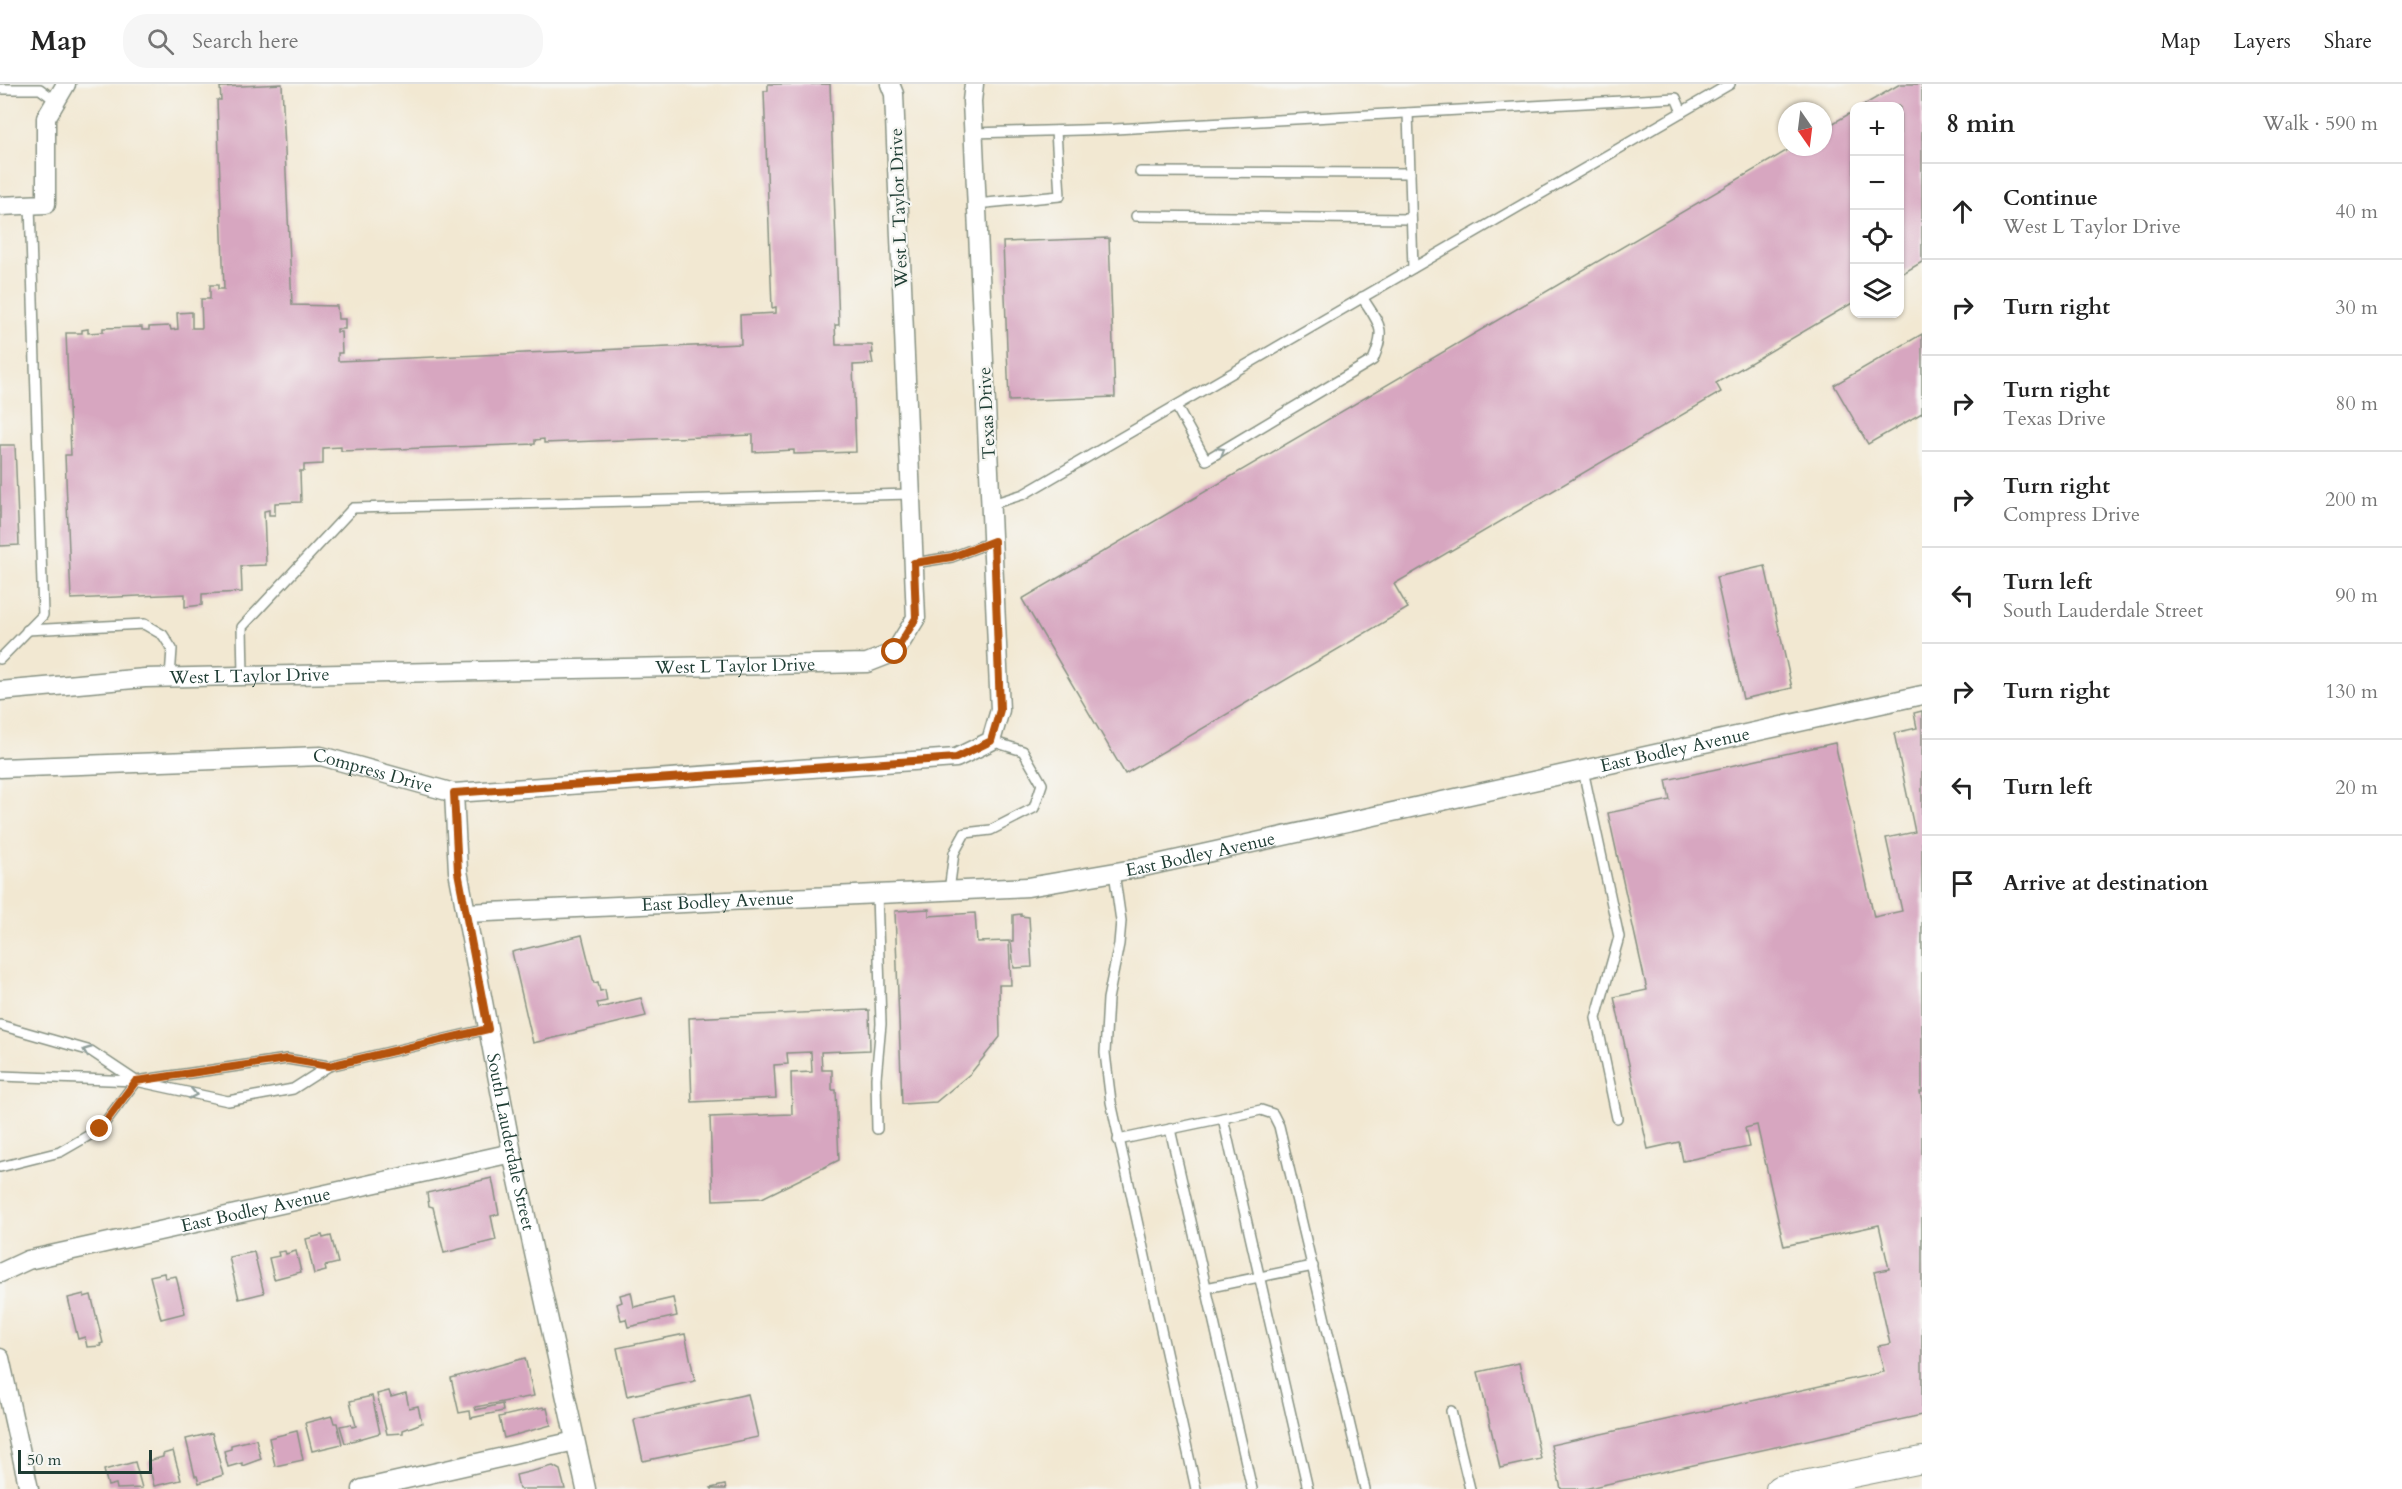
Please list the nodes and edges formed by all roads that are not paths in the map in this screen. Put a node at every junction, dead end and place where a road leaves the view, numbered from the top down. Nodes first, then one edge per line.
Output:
1 (66, 84) edge
2 (890, 84) edge
3 (974, 84) edge
4 (1730, 84) edge
5 (0, 89) edge
6 (56, 101) junction
7 (1682, 112) junction
8 (1408, 113) junction
9 (1056, 131) junction
10 (973, 133) junction
11 (1140, 172) dead end
12 (1410, 173) junction
13 (976, 204) junction
14 (30, 205) junction
15 (0, 206) edge
16 (1136, 216) dead end
17 (1411, 219) junction
18 (1413, 268) junction
19 (1362, 297) junction
20 (1176, 406) junction
21 (911, 494) junction
22 (992, 504) junction
23 (994, 541) junction
24 (914, 563) junction
25 (27, 630) junction
26 (0, 659) edge
27 (243, 675) junction
28 (170, 677) junction
29 (0, 691) edge
30 (1922, 694) edge
31 (991, 741) junction
32 (0, 768) edge
33 (1583, 770) junction
34 (454, 793) junction
35 (1114, 872) junction
36 (949, 891) junction
37 (877, 894) junction
38 (466, 913) junction
39 (0, 1025) edge
40 (488, 1029) junction
41 (329, 1066) junction
42 (0, 1076) edge
43 (136, 1081) junction
44 (1223, 1118) junction
45 (1617, 1118) dead end
46 (877, 1129) dead end
47 (1170, 1129) junction
48 (1118, 1140) junction
49 (512, 1153) junction
50 (0, 1167) edge
51 (1313, 1266) junction
52 (0, 1273) edge
53 (1260, 1277) junction
54 (1206, 1288) junction
55 (0, 1358) edge
56 (1451, 1411) dead end
57 (575, 1441) junction
58 (1922, 1460) edge
59 (29, 1489) edge
60 (362, 1489) edge
61 (586, 1489) edge
62 (1196, 1489) edge
63 (1252, 1489) edge
64 (1308, 1489) edge
65 (1365, 1489) edge
66 (1470, 1489) edge
67 (1779, 1489) edge

1 - 6 street
2 - 21 street, West L Taylor Drive
3 - 10 street, Texas Drive
4 - 7 lane
5 - 6 lane
6 - 14 street
7 - 8 lane
7 - 18 lane
8 - 9 lane
8 - 12 lane
9 - 10 lane
9 - 13 lane
10 - 13 street, Texas Drive
11 - 12 lane
12 - 17 lane
13 - 22 street, Texas Drive
14 - 15 street
14 - 25 lane
16 - 17 lane
17 - 18 lane
18 - 19 lane
19 - 20 lane
20 -> 19 lane
20 - 22 lane
21 - 24 street, West L Taylor Drive
21 - 27 lane
22 - 23 street, Texas Drive
23 - 24 lane
23 - 31 street, Texas Drive
24 - 27 street, West L Taylor Drive
25 - 26 lane
25 - 28 lane
27 - 28 street, West L Taylor Drive
28 - 29 street, West L Taylor Drive
30 - 33 street, East Bodley Avenue
31 - 34 street, Compress Drive
31 - 36 lane
32 - 34 street, Compress Drive
33 - 35 street, East Bodley Avenue
33 - 45 lane
34 - 38 street, South Lauderdale Street
35 - 36 street, East Bodley Avenue
35 - 48 lane
36 - 37 street, East Bodley Avenue
37 - 38 street, East Bodley Avenue
37 - 46 lane
38 - 40 street, South Lauderdale Street
43 -> 39 lane
40 - 41 lane
40 - 49 street, South Lauderdale Street
41 - 43 lane
43 -> 41 lane
42 - 43 lane
43 - 50 lane
44 - 47 lane
44 - 51 lane
44 - 53 lane
47 - 48 lane
47 - 54 lane
48 - 62 lane
49 - 52 street, East Bodley Avenue
49 - 57 street, South Lauderdale Street
51 - 53 lane
51 - 65 lane
53 - 54 lane
53 - 64 lane
54 - 63 lane
55 - 59 street
56 - 66 lane
57 - 60 street
57 - 61 street, South Lauderdale Street
58 - 67 main road

